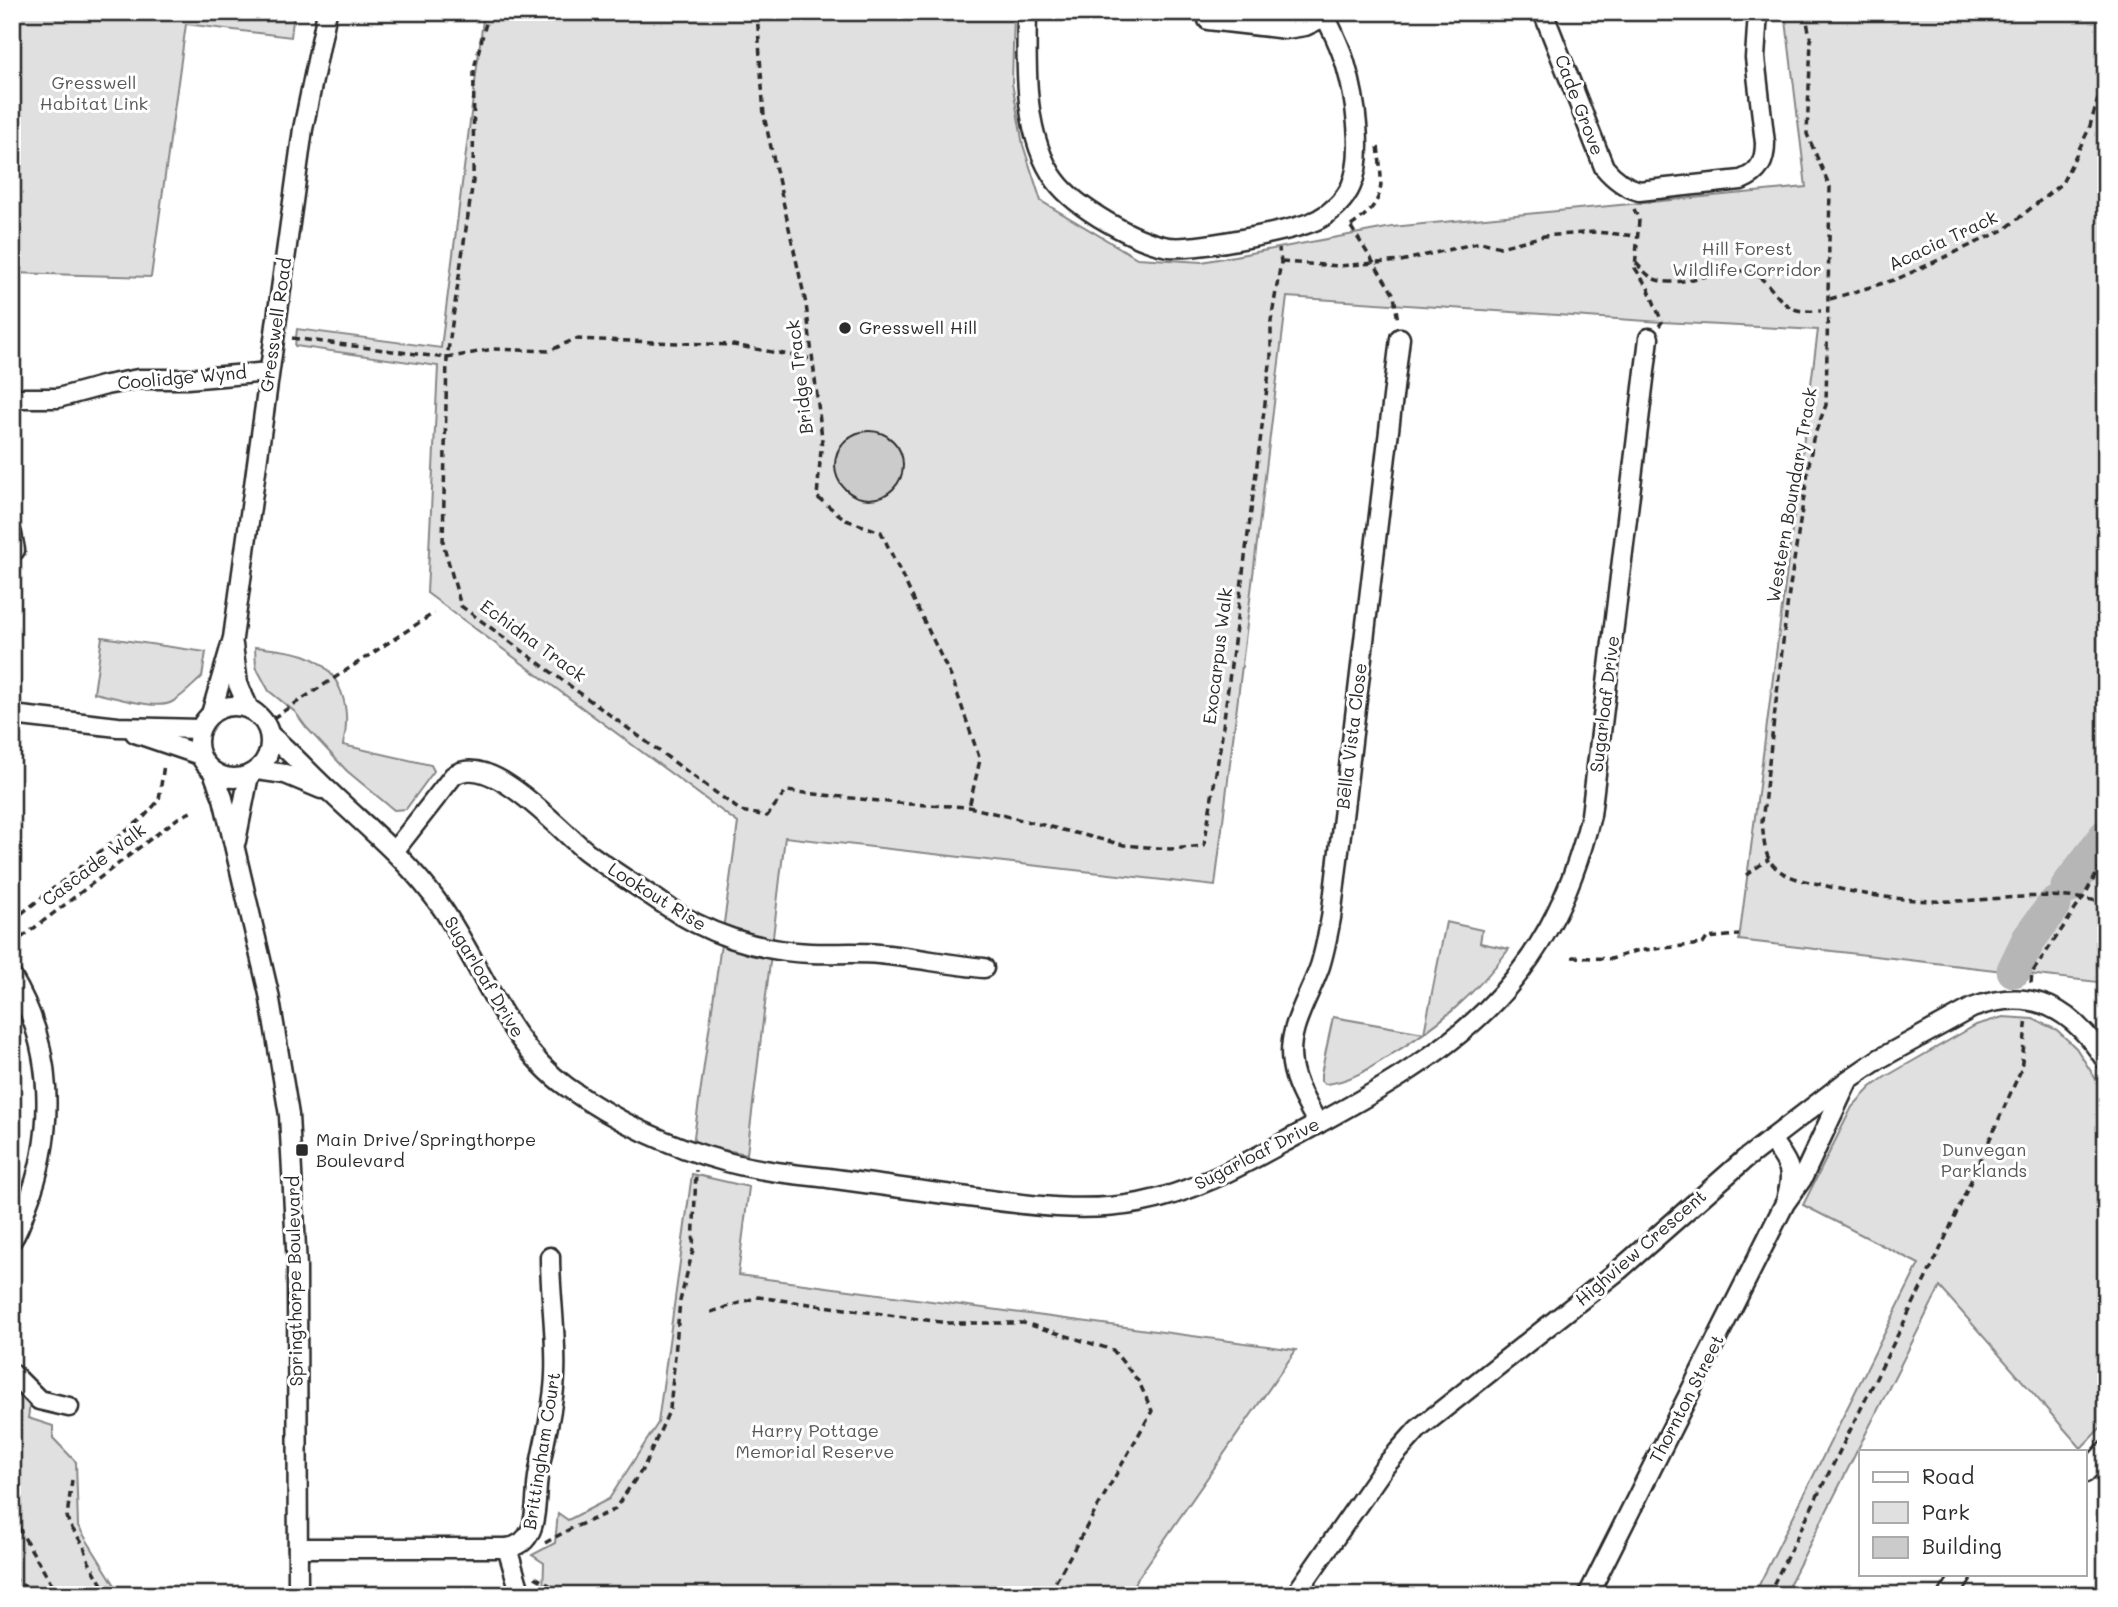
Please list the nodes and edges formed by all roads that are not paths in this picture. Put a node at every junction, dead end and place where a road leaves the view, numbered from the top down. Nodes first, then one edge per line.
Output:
1 (327, 12) edge
2 (1027, 12) edge
3 (1543, 12) edge
4 (1758, 12) edge
5 (1324, 14) edge
6 (1208, 20) dead end
7 (1400, 338) road end
8 (1649, 338) road end
9 (269, 372) junction
10 (12, 398) edge
11 (233, 638) junction
12 (249, 709) junction
13 (211, 714) junction
14 (12, 715) edge
15 (118, 727) junction
16 (200, 729) junction
17 (268, 729) junction
18 (200, 755) junction
19 (213, 772) junction
20 (253, 773) junction
21 (330, 793) junction
22 (235, 848) junction
23 (395, 850) junction
24 (984, 968) dead end
25 (12, 977) edge
26 (2106, 1061) edge
27 (1848, 1080) junction
28 (1795, 1121) junction
29 (1318, 1124) junction
30 (1771, 1139) junction
31 (1819, 1142) junction
32 (1785, 1203) junction
33 (12, 1240) edge
34 (550, 1257) dead end
35 (12, 1373) edge
36 (69, 1408) dead end
37 (2106, 1451) edge
38 (2086, 1472) edge
39 (298, 1548) junction
40 (507, 1548) junction
41 (1962, 1576) edge
42 (298, 1595) edge
43 (521, 1595) edge
44 (1295, 1595) edge
45 (1588, 1595) edge
46 (1949, 1595) edge

1 - 9 street, Gresswell Road
2 - 5 street
3 - 4 street, Cade Grove
5 - 6 street
7 - 29 street, Bella Vista Close
8 - 29 street, Sugarloaf Drive
9 - 10 street, Coolidge Wynd
9 - 11 street, Gresswell Road
11 - 12 street, Gresswell Road
11 - 13 street, Gresswell Road
12 - 13 street
12 - 17 street
13 - 16 street
14 - 15 street
15 - 16 street
15 - 18 street
16 - 18 street
17 - 20 street
17 - 21 street, Sugarloaf Drive
18 - 19 street
19 - 20 street
19 - 22 street, Springthorpe Boulevard
20 - 21 street, Sugarloaf Drive
20 - 22 street, Springthorpe Boulevard
21 - 23 street, Sugarloaf Drive
22 - 39 street, Springthorpe Boulevard
23 - 24 street, Lookout Rise
23 - 29 street, Sugarloaf Drive
25 - 33 street
26 - 27 street, Highview Crescent
27 - 28 street, Highview Crescent
27 - 31 street, Thornton Street
28 - 30 street, Highview Crescent
28 - 31 street
30 - 32 street, Thornton Street
30 - 44 street, Highview Crescent
31 - 32 street, Thornton Street
32 - 45 street, Thornton Street
34 - 40 street, Brittingham Court
35 - 36 street
37 - 38 street
39 - 40 street, Brittingham Court
39 - 42 street, Springthorpe Boulevard
40 - 43 street
41 - 46 street

